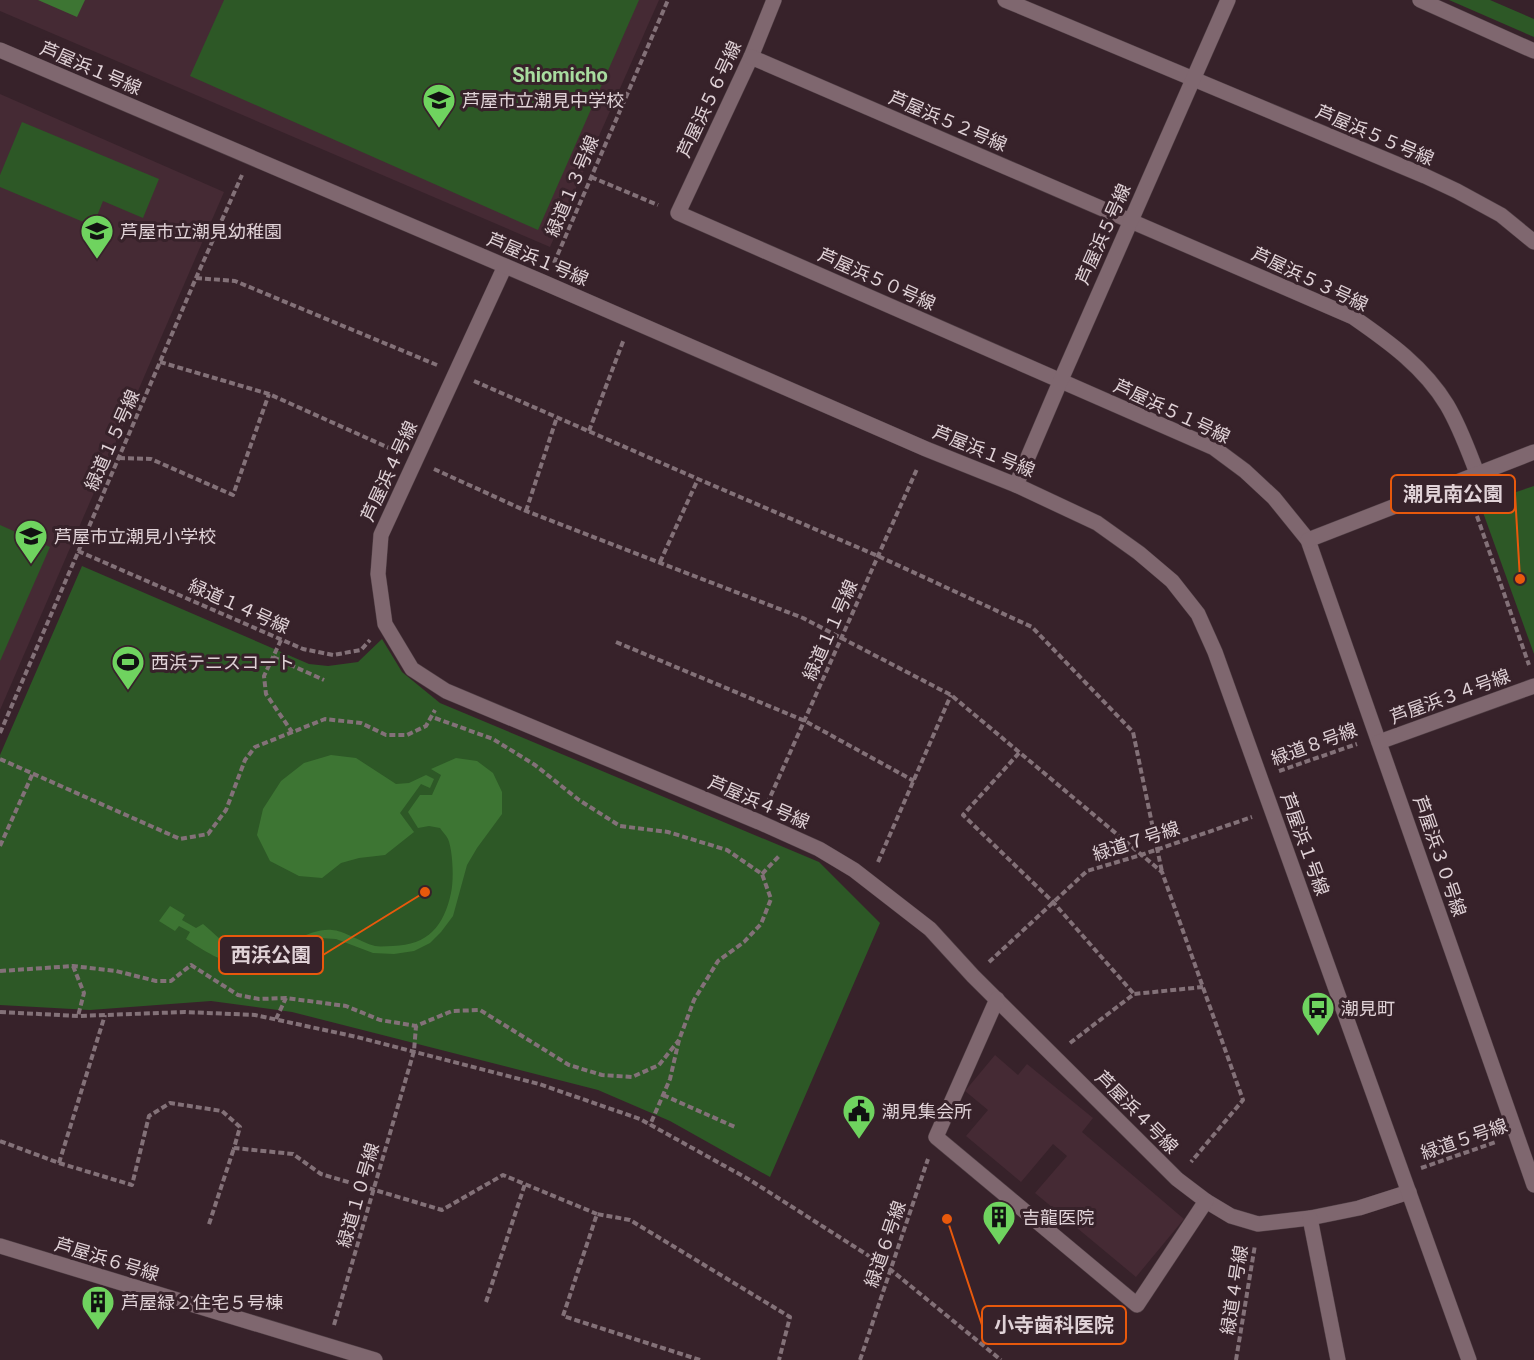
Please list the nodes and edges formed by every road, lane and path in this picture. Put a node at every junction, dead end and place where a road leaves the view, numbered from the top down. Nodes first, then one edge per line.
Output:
1 (668, 0) edge
2 (774, 0) edge
3 (1005, 0) edge
4 (1228, 0) edge
5 (1420, 0) edge
6 (0, 50) edge
7 (1534, 51) edge
8 (751, 57) junction
9 (1192, 79) junction
10 (249, 158) junction
11 (591, 177) junction
12 (678, 213) junction
13 (1131, 221) junction
14 (1534, 242) edge
15 (505, 266) junction
16 (196, 278) junction
17 (545, 283) junction
18 (631, 321) junction
19 (160, 362) junction
20 (456, 373) junction
21 (1060, 382) junction
22 (269, 394) junction
23 (557, 417) junction
24 (589, 431) junction
25 (926, 449) junction
26 (1534, 452) edge
27 (119, 458) junction
28 (416, 460) junction
29 (1470, 476) junction
30 (698, 479) junction
31 (1016, 485) junction
32 (526, 511) junction
33 (1308, 540) junction
34 (78, 551) junction
35 (878, 556) junction
36 (660, 562) junction
37 (385, 624) junction
38 (840, 638) junction
39 (281, 639) junction
40 (616, 642) dead end
41 (273, 657) junction
42 (1530, 668) dead end
43 (324, 680) dead end
44 (1534, 686) edge
45 (446, 691) junction
46 (951, 695) junction
47 (435, 718) dead end
48 (805, 721) junction
49 (292, 732) junction
50 (0, 733) edge
51 (1378, 739) junction
52 (1019, 753) junction
53 (0, 759) edge
54 (33, 773) junction
55 (1261, 778) junction
56 (914, 780) junction
57 (1272, 810) junction
58 (759, 822) junction
59 (0, 846) edge
60 (1157, 849) junction
61 (1141, 855) junction
62 (1162, 872) junction
63 (870, 881) junction
64 (1053, 902) junction
65 (73, 966) junction
66 (0, 970) edge
67 (973, 976) junction
68 (1203, 987) junction
69 (1134, 994) junction
70 (286, 998) junction
71 (997, 999) junction
72 (0, 1012) edge
73 (105, 1015) junction
74 (78, 1016) junction
75 (276, 1019) junction
76 (416, 1026) junction
77 (679, 1040) junction
78 (414, 1051) junction
79 (1054, 1056) junction
80 (663, 1095) junction
81 (650, 1125) junction
82 (735, 1127) dead end
83 (1516, 1136) junction
84 (936, 1137) junction
85 (0, 1141) edge
86 (234, 1148) junction
87 (59, 1163) junction
88 (1402, 1174) junction
89 (1177, 1179) junction
90 (525, 1184) junction
91 (1534, 1185) edge
92 (374, 1189) junction
93 (1409, 1192) junction
94 (1206, 1201) junction
95 (597, 1214) junction
96 (1310, 1218) junction
97 (209, 1224) dead end
98 (1258, 1224) junction
99 (0, 1246) edge
100 (891, 1269) junction
101 (486, 1302) dead end
102 (328, 1346) junction
103 (1237, 1358) edge
104 (375, 1360) edge
105 (700, 1360) edge
106 (779, 1360) edge
107 (860, 1360) edge
108 (1001, 1360) edge
109 (1244, 1360) edge
110 (1338, 1360) edge
111 (1469, 1360) edge

1 - 11 path, 緑道１３号線
2 - 8 street, 芦屋浜５６号線
3 - 9 street, 芦屋浜５５号線
4 - 9 street, 芦屋浜５号線
5 - 7 street
6 - 10 street, 芦屋浜１号線
8 - 12 street, 芦屋浜５６号線
8 - 13 street, 芦屋浜５２号線
9 - 13 street, 芦屋浜５号線
9 - 14 street, 芦屋浜５５号線
10 - 15 street, 芦屋浜１号線
10 - 16 path, 緑道１５号線
11 - 12 path
11 - 17 path, 緑道１３号線
12 - 21 street, 芦屋浜５０号線
13 - 21 street, 芦屋浜５号線
13 - 29 street, 芦屋浜５３号線
15 - 17 street, 芦屋浜１号線
15 - 20 street, 芦屋浜４号線
16 - 19 path, 緑道１５号線
16 - 20 path
17 - 18 street, 芦屋浜１号線
18 - 24 path
18 - 25 street, 芦屋浜１号線
19 - 22 path
19 - 27 path, 緑道１５号線
20 - 23 path
20 - 28 street, 芦屋浜４号線
21 - 31 street, 芦屋浜５号線
21 - 33 street, 芦屋浜５１号線
22 - 27 path
22 - 28 path
23 - 24 path
23 - 32 path
24 - 30 path
25 - 31 street, 芦屋浜１号線
25 - 35 path, 緑道１１号線
26 - 29 street
27 - 34 path, 緑道１５号線
28 - 32 path
28 - 37 street, 芦屋浜４号線
29 - 33 street
29 - 42 path
30 - 35 path
30 - 36 path
31 - 55 street, 芦屋浜１号線
32 - 36 path
33 - 51 street, 芦屋浜３０号線
34 - 39 path, 緑道１４号線
34 - 50 path, 緑道１５号線
35 - 38 path, 緑道１１号線
35 - 60 path
36 - 38 path
37 - 39 path, 緑道１４号線
37 - 45 street, 芦屋浜４号線
38 - 46 path
38 - 48 path, 緑道１１号線
39 - 41 path
40 - 48 path
41 - 43 path
41 - 49 path
44 - 51 street, 芦屋浜３４号線
45 - 49 path
45 - 58 street, 芦屋浜４号線
46 - 52 path
46 - 56 path
47 - 77 path
48 - 56 path
48 - 58 path, 緑道１１号線
49 - 54 path
51 - 55 path, 緑道８号線
51 - 83 street, 芦屋浜３０号線
52 - 61 path
52 - 64 path
53 - 54 path
54 - 59 path
55 - 57 street, 芦屋浜１号線
56 - 63 path
57 - 60 path, 緑道７号線
57 - 88 street, 芦屋浜１号線
58 - 63 street, 芦屋浜４号線
60 - 61 path, 緑道７号線
60 - 62 path
61 - 62 path
61 - 64 path, 緑道７号線
62 - 68 path
63 - 67 street, 芦屋浜４号線
64 - 67 path, 緑道７号線
64 - 69 path
65 - 66 path
65 - 70 path
65 - 74 path
67 - 71 street, 芦屋浜４号線
68 - 69 path
68 - 89 path
69 - 79 path
70 - 75 path
70 - 76 path
71 - 79 street, 芦屋浜４号線
71 - 84 street
72 - 74 path
73 - 74 path
73 - 75 path
73 - 87 path
75 - 78 path
76 - 77 path
76 - 78 path, 緑道１０号線
77 - 80 path
78 - 81 path
78 - 92 path, 緑道１０号線
79 - 89 street, 芦屋浜４号線
80 - 81 path
80 - 82 path
81 - 100 path
83 - 88 path, 緑道５号線
83 - 91 street, 芦屋浜３０号線
84 - 94 street
84 - 100 path, 緑道６号線
85 - 87 path
86 - 87 path
86 - 92 path
86 - 97 path
88 - 93 street, 芦屋浜１号線
89 - 94 street, 芦屋浜４号線
90 - 92 path
90 - 95 path
90 - 101 path
92 - 102 path, 緑道１０号線
93 - 96 street, 芦屋浜４号線
93 - 111 street, 芦屋浜１号線
94 - 98 street, 芦屋浜４号線
95 - 105 path
95 - 106 path
96 - 98 street, 芦屋浜４号線
96 - 110 street
98 - 103 path, 緑道４号線
99 - 102 street, 芦屋浜６号線
100 - 107 path, 緑道６号線
100 - 108 path
102 - 104 street, 芦屋浜６号線
103 - 109 path

